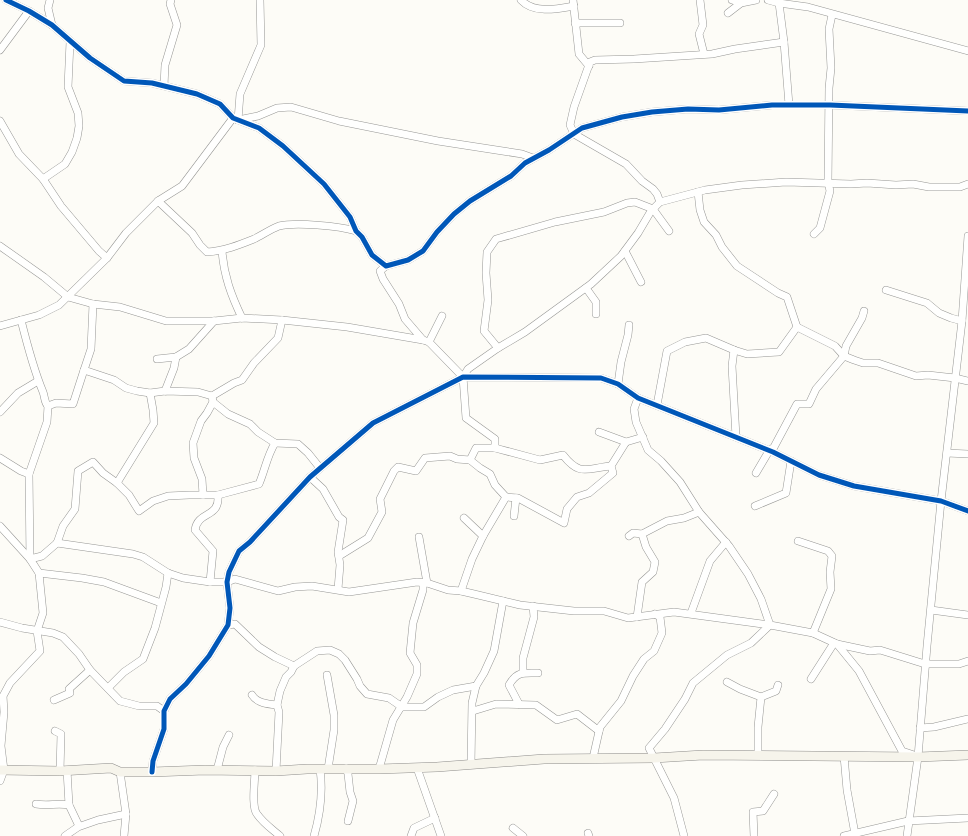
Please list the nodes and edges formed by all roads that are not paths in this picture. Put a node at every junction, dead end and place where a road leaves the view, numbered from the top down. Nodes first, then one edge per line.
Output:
1 (6, 0) edge
2 (50, 0) edge
3 (171, 0) edge
4 (260, 0) edge
5 (522, 0) edge
6 (700, 0) edge
7 (732, 0) edge
8 (756, 0) edge
9 (768, 0) edge
10 (573, 3) edge
11 (741, 3) junction
12 (779, 3) junction
13 (29, 11) junction
14 (728, 13) dead end
15 (832, 15) junction
16 (575, 22) junction
17 (620, 23) dead end
18 (52, 25) junction
19 (70, 42) junction
20 (784, 42) junction
21 (0, 50) edge
22 (968, 51) edge
23 (704, 54) junction
24 (589, 66) junction
25 (164, 86) junction
26 (830, 105) junction
27 (789, 106) junction
28 (968, 111) edge
29 (236, 119) junction
30 (0, 121) edge
31 (574, 134) junction
32 (533, 158) junction
33 (44, 179) junction
34 (828, 182) junction
35 (968, 184) edge
36 (698, 192) junction
37 (158, 201) junction
38 (660, 202) junction
39 (653, 209) junction
40 (356, 231) junction
41 (670, 232) dead end
42 (814, 234) dead end
43 (968, 236) edge
44 (0, 246) edge
45 (222, 251) junction
46 (625, 251) junction
47 (107, 258) junction
48 (386, 266) junction
49 (641, 282) dead end
50 (586, 288) junction
51 (886, 290) dead end
52 (68, 297) junction
53 (93, 304) junction
54 (864, 312) dead end
55 (596, 314) dead end
56 (442, 316) dead end
57 (242, 318) junction
58 (21, 320) junction
59 (282, 320) junction
60 (214, 321) junction
61 (629, 324) dead end
62 (964, 325) edge
63 (0, 326) edge
64 (797, 327) junction
65 (426, 341) junction
66 (498, 348) junction
67 (734, 350) junction
68 (844, 356) junction
69 (176, 357) junction
70 (157, 359) dead end
71 (84, 370) junction
72 (464, 377) junction
73 (955, 378) junction
74 (968, 381) edge
75 (38, 382) junction
76 (618, 384) junction
77 (165, 391) junction
78 (150, 394) junction
79 (638, 398) junction
80 (212, 399) junction
81 (657, 405) junction
82 (48, 406) junction
83 (0, 412) edge
84 (599, 432) dead end
85 (643, 437) junction
86 (736, 437) junction
87 (626, 442) junction
88 (275, 443) junction
89 (495, 448) junction
90 (769, 451) junction
91 (947, 453) junction
92 (968, 454) edge
93 (0, 458) edge
94 (470, 460) junction
95 (791, 461) junction
96 (611, 466) junction
97 (320, 468) junction
98 (756, 473) dead end
99 (29, 474) junction
100 (310, 477) junction
101 (116, 483) junction
102 (203, 494) junction
103 (218, 495) junction
104 (506, 497) junction
105 (516, 498) junction
106 (941, 501) junction
107 (756, 506) dead end
108 (968, 511) edge
109 (699, 512) junction
110 (514, 516) dead end
111 (464, 518) dead end
112 (0, 526) edge
113 (642, 534) junction
114 (483, 536) junction
115 (629, 536) dead end
116 (419, 537) dead end
117 (798, 541) dead end
118 (726, 542) junction
119 (57, 543) junction
120 (339, 556) junction
121 (30, 559) junction
122 (168, 572) junction
123 (39, 573) junction
124 (210, 582) junction
125 (228, 582) junction
126 (425, 584) junction
127 (338, 590) junction
128 (462, 591) junction
129 (503, 601) junction
130 (161, 603) junction
131 (533, 606) junction
132 (931, 610) junction
133 (691, 613) junction
134 (654, 614) junction
135 (968, 616) edge
136 (637, 617) junction
137 (0, 622) edge
138 (228, 625) junction
139 (770, 625) junction
140 (37, 631) junction
141 (812, 633) junction
142 (836, 643) junction
143 (968, 662) edge
144 (926, 664) junction
145 (294, 666) junction
146 (90, 670) junction
147 (523, 673) junction
148 (538, 673) dead end
149 (327, 675) dead end
150 (810, 679) dead end
151 (727, 682) dead end
152 (778, 685) dead end
153 (476, 686) junction
154 (108, 688) junction
155 (252, 695) dead end
156 (761, 697) junction
157 (54, 700) dead end
158 (519, 704) junction
159 (277, 705) junction
160 (402, 707) junction
161 (164, 711) junction
162 (473, 711) junction
163 (968, 719) edge
164 (920, 728) junction
165 (55, 731) dead end
166 (599, 731) junction
167 (229, 734) dead end
168 (0, 746) edge
169 (758, 755) junction
170 (968, 755) edge
171 (844, 756) junction
172 (918, 757) junction
173 (593, 758) junction
174 (654, 758) junction
175 (471, 764) junction
176 (346, 768) junction
177 (417, 768) junction
178 (324, 769) junction
179 (380, 769) junction
180 (2, 770) edge
181 (64, 770) junction
182 (217, 770) junction
183 (255, 770) junction
184 (276, 771) junction
185 (120, 772) junction
186 (152, 772) junction
187 (0, 781) edge
188 (774, 794) dead end
189 (36, 804) dead end
190 (70, 805) junction
191 (126, 814) junction
192 (435, 818) junction
193 (968, 818) edge
194 (348, 821) dead end
195 (908, 821) junction
196 (79, 826) junction
197 (513, 828) dead end
198 (855, 834) junction
199 (65, 836) edge
200 (124, 836) edge
201 (280, 836) edge
202 (314, 836) edge
203 (411, 836) edge
204 (441, 836) edge
205 (523, 836) edge
206 (684, 836) edge
207 (754, 836) edge
208 (844, 836) edge
209 (907, 836) edge

1 - 13 street
2 - 18 street
3 - 25 street
4 - 29 street
5 - 10 street
6 - 23 street
7 - 11 street
8 - 11 street
9 - 12 street
10 - 16 street
11 - 14 street
12 - 15 street
12 - 20 street
13 - 18 street
13 - 21 street
15 - 22 street
15 - 26 street
16 - 17 street
16 - 24 street
18 - 19 street
19 - 25 street
19 - 33 street
20 - 23 street
20 - 27 street
23 - 24 street
24 - 31 street
25 - 29 street
26 - 27 street
26 - 28 street
26 - 34 street
27 - 31 street
29 - 32 street
29 - 37 street
29 - 40 street
30 - 33 street
31 - 32 street
31 - 38 street
32 - 48 street
33 - 47 street
34 - 35 street
34 - 36 street
34 - 42 street
36 - 38 street
36 - 64 street
37 - 45 street
37 - 47 street
38 - 39 street
39 - 41 street
39 - 46 street
39 - 66 street
40 - 45 street
40 - 48 street
43 - 62 street
44 - 52 street
45 - 57 street
46 - 49 street
46 - 50 street
47 - 52 street
48 - 65 street
50 - 55 street
50 - 66 street
51 - 62 street
52 - 53 street
52 - 58 street
53 - 60 street
53 - 71 street
54 - 68 street
56 - 65 street
57 - 59 street
57 - 60 street
58 - 63 street
58 - 75 street
59 - 65 street
59 - 80 street
60 - 69 street
61 - 76 street
62 - 73 street
64 - 67 street
64 - 68 street
65 - 72 street
66 - 72 street
67 - 81 street
67 - 86 street
68 - 73 street
68 - 90 street
69 - 70 street
69 - 77 street
71 - 78 street
71 - 82 street
72 - 76 street
72 - 89 street
72 - 97 street
73 - 74 street
73 - 91 street
75 - 82 street
75 - 83 street
76 - 79 street
77 - 78 street
77 - 80 street
78 - 101 street
79 - 81 street
79 - 85 street
80 - 88 street
80 - 102 street
81 - 86 street
82 - 99 street
84 - 87 street
85 - 87 street
85 - 109 street
86 - 90 street
87 - 96 street
88 - 97 street
88 - 103 street
89 - 94 street
89 - 96 street
90 - 95 street
90 - 98 street
91 - 92 street
91 - 106 street
93 - 99 street
94 - 104 street
94 - 120 street
95 - 106 street
95 - 107 street
96 - 105 street
97 - 100 street
99 - 121 street
100 - 120 street
100 - 125 street
101 - 102 street
101 - 119 street
102 - 103 street
103 - 124 street
104 - 105 street
104 - 114 street
105 - 110 street
106 - 108 street
106 - 132 street
109 - 113 street
109 - 118 street
111 - 114 street
112 - 121 street
113 - 115 street
113 - 136 street
114 - 128 street
116 - 126 street
117 - 141 street
118 - 133 street
118 - 139 street
119 - 121 street
119 - 122 street
120 - 127 street
121 - 123 street
122 - 124 street
122 - 130 street
123 - 130 street
123 - 140 street
124 - 125 street
125 - 127 street
125 - 138 street
126 - 127 street
126 - 128 street
126 - 160 street
128 - 129 street
129 - 131 street
129 - 153 street
130 - 154 street
131 - 136 street
131 - 147 street
132 - 135 street
132 - 144 street
133 - 134 street
133 - 139 street
134 - 136 street
134 - 166 street
137 - 140 street
138 - 145 street
138 - 161 street
139 - 141 street
139 - 174 street
140 - 146 street
140 - 168 street
141 - 142 street
142 - 144 street
142 - 150 street
142 - 172 street
143 - 144 street
144 - 164 street
145 - 159 street
145 - 160 street
146 - 154 street
146 - 157 street
147 - 148 street
147 - 158 street
149 - 178 street
151 - 156 street
152 - 156 street
153 - 160 street
153 - 162 street
154 - 161 street
155 - 159 street
156 - 169 street
158 - 162 street
158 - 166 street
159 - 184 street
160 - 179 street
161 - 186 street
162 - 175 street
163 - 164 street
164 - 172 street
165 - 181 street
166 - 173 street
167 - 182 street
168 - 180 street
169 - 171 street
169 - 174 street
170 - 172 street
171 - 172 street
171 - 198 street
172 - 195 street
173 - 174 street
173 - 175 street
174 - 206 street
175 - 177 street
176 - 178 street
176 - 179 street
176 - 194 street
177 - 179 street
177 - 192 street
178 - 184 street
178 - 202 street
180 - 181 street
180 - 187 street
181 - 185 street
181 - 190 street
182 - 183 street
182 - 186 street
183 - 184 street
183 - 201 street
185 - 186 street
185 - 191 street
188 - 207 street
189 - 190 street
190 - 196 street
191 - 196 street
191 - 200 street
192 - 203 street
192 - 204 street
193 - 195 street
195 - 198 street
195 - 209 street
196 - 199 street
197 - 205 street
198 - 208 street

